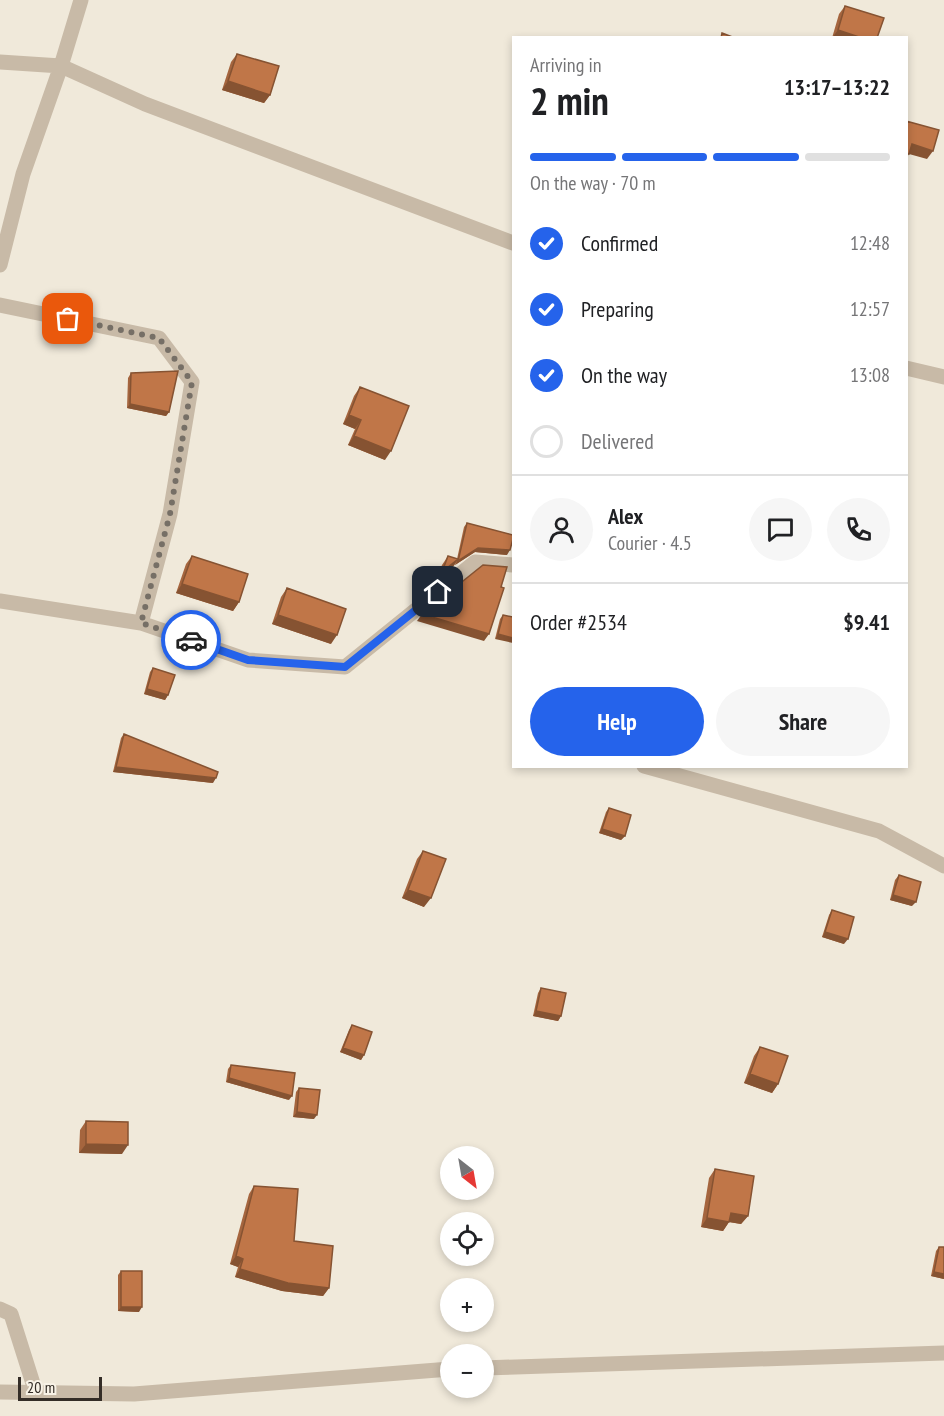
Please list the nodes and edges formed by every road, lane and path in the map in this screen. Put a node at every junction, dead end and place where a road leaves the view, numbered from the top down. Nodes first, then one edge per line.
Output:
1 (81, 0) edge
2 (0, 62) edge
3 (61, 66) junction
4 (512, 243) edge
5 (0, 265) edge
6 (0, 305) edge
7 (908, 368) edge
8 (944, 377) edge
9 (512, 565) edge
10 (0, 601) edge
11 (141, 623) junction
12 (651, 768) edge
13 (944, 866) edge
14 (0, 1309) edge
15 (944, 1353) edge
16 (494, 1368) edge
17 (440, 1370) edge
18 (0, 1392) edge
19 (36, 1393) junction

1 - 3 street
2 - 3 street
3 - 4 street
3 - 5 street
6 - 11 street
7 - 8 street
9 - 11 street
10 - 11 street
12 - 13 street
14 - 19 street
15 - 16 street
17 - 19 street
18 - 19 street

